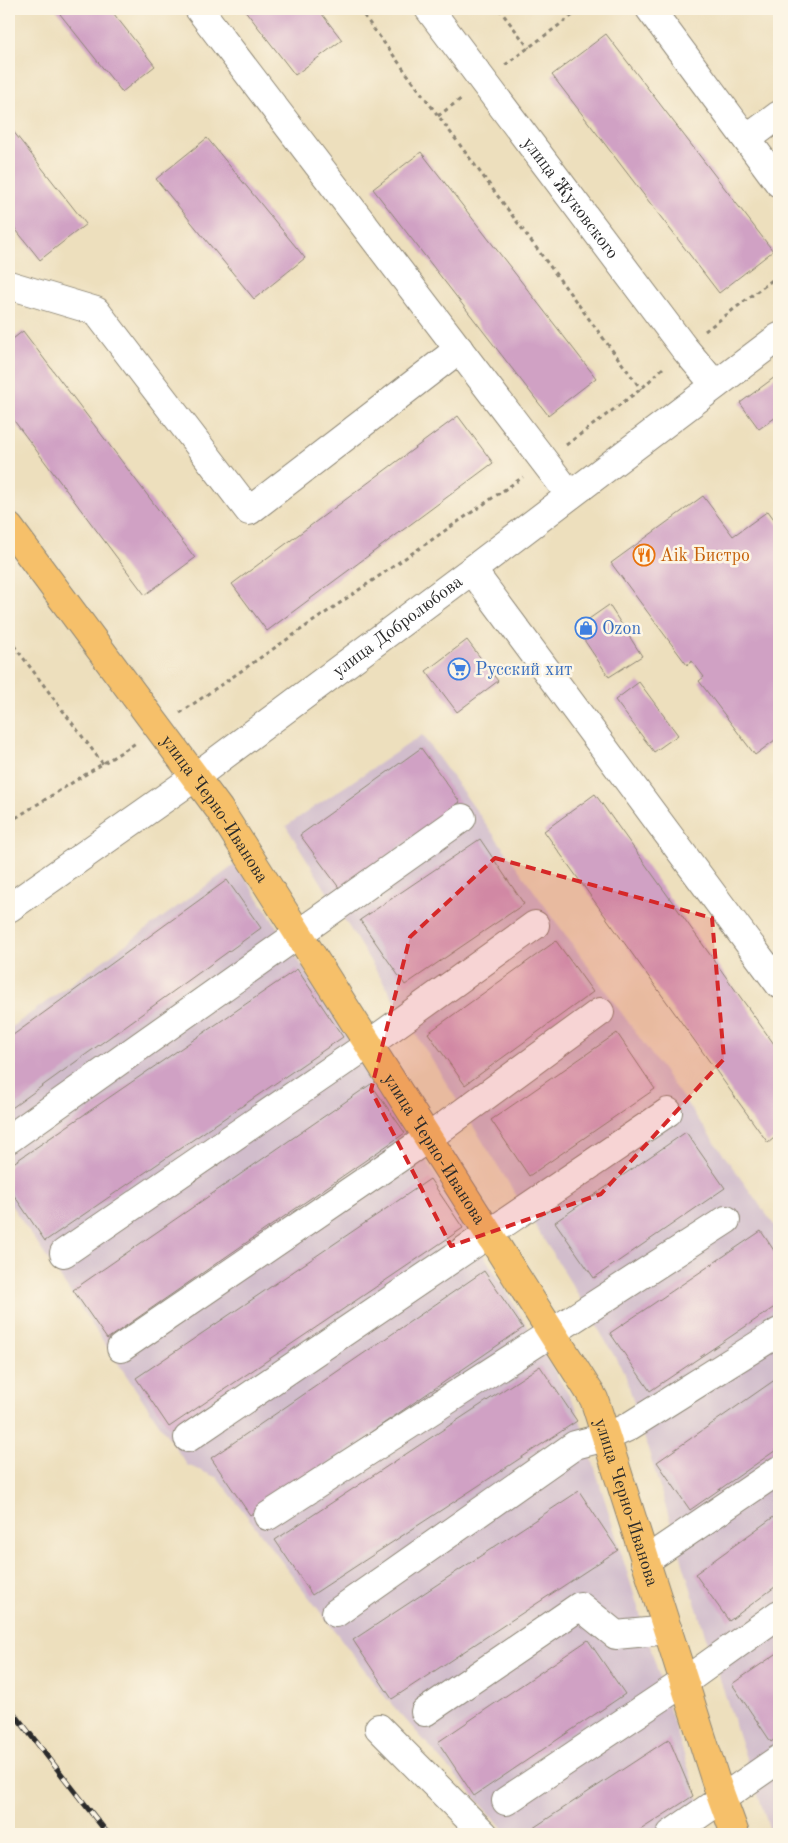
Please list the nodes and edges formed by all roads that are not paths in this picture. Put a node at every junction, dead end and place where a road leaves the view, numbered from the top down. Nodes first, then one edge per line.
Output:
1 (199, 9) edge
2 (429, 9) edge
3 (650, 9) edge
4 (779, 115) edge
5 (747, 139) junction
6 (779, 182) edge
7 (9, 284) edge
8 (779, 336) edge
9 (459, 349) junction
10 (715, 385) junction
11 (570, 495) junction
12 (9, 527) edge
13 (472, 570) junction
14 (194, 777) junction
15 (462, 818) dead end
16 (9, 908) edge
17 (535, 925) dead end
18 (298, 934) junction
19 (779, 984) edge
20 (600, 1012) dead end
21 (369, 1044) junction
22 (668, 1112) dead end
23 (428, 1138) junction
24 (9, 1139) edge
25 (726, 1220) dead end
26 (490, 1234) junction
27 (64, 1253) dead end
28 (551, 1332) junction
29 (779, 1332) edge
30 (121, 1348) dead end
31 (606, 1437) junction
32 (188, 1438) dead end
33 (779, 1470) edge
34 (268, 1516) dead end
35 (646, 1561) junction
36 (336, 1613) dead end
37 (779, 1614) edge
38 (668, 1630) junction
39 (684, 1682) junction
40 (425, 1712) dead end
41 (379, 1728) dead end
42 (779, 1759) edge
43 (722, 1798) junction
44 (506, 1801) dead end
45 (484, 1834) edge
46 (671, 1834) edge
47 (735, 1834) edge

1 - 9 street
2 - 10 street, улица Жуковского
3 - 5 street
4 - 5 street
5 - 6 street
7 - 9 street
8 - 10 street, улица Добролюбова
9 - 11 street
10 - 11 street, улица Добролюбова
11 - 13 street, улица Добролюбова
12 - 14 main road, улица Черно-Иванова
13 - 14 street, улица Добролюбова
13 - 19 street
14 - 16 street, улица Добролюбова
14 - 18 main road, улица Черно-Иванова
15 - 18 street
17 - 21 street
18 - 21 main road, улица Черно-Иванова
18 - 24 street
20 - 23 street
21 - 23 main road, улица Черно-Иванова
21 - 27 street
22 - 26 street
23 - 26 main road, улица Черно-Иванова
23 - 30 street
25 - 28 street
26 - 28 main road, улица Черно-Иванова
26 - 32 street
28 - 31 main road, улица Черно-Иванова
28 - 34 street
29 - 31 street
31 - 35 main road, улица Черно-Иванова
31 - 36 street
33 - 35 street
35 - 38 main road, улица Черно-Иванова
37 - 39 street
38 - 39 main road, улица Черно-Иванова
38 - 40 street
39 - 43 main road, улица Черно-Иванова
39 - 44 street
41 - 45 street
42 - 43 street
43 - 46 street
43 - 47 main road, улица Черно-Иванова

